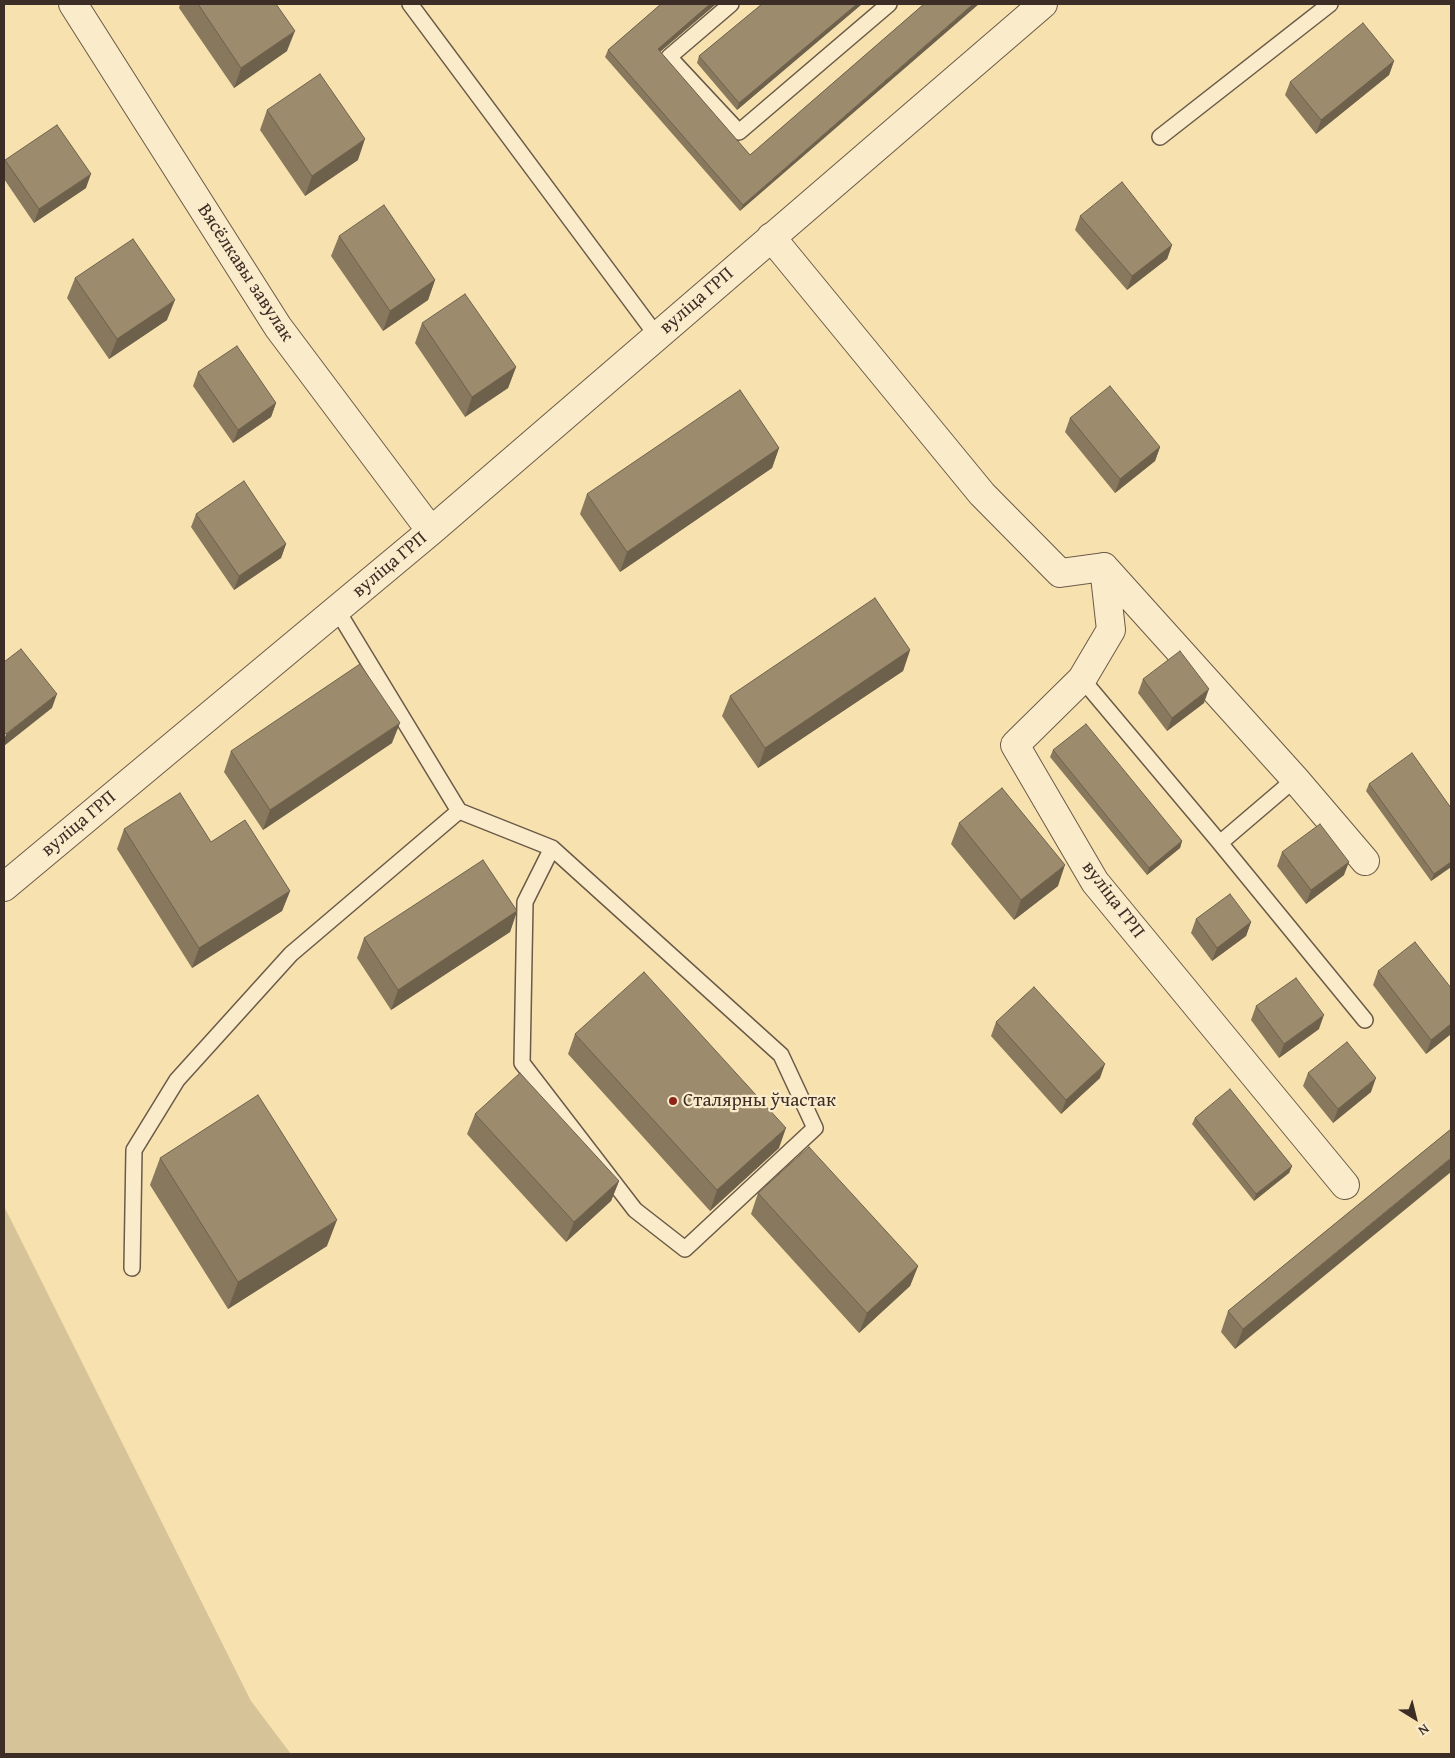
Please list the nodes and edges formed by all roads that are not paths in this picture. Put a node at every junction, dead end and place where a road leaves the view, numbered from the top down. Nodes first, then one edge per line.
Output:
1 (73, 4) edge
2 (410, 4) edge
3 (731, 4) edge
4 (889, 4) edge
5 (1043, 4) edge
6 (1330, 4) edge
7 (1160, 137) dead end
8 (771, 238) junction
9 (657, 336) junction
10 (431, 531) junction
11 (1104, 566) junction
12 (337, 610) junction
13 (1082, 679) junction
14 (1295, 779) junction
15 (459, 811) junction
16 (1220, 843) junction
17 (552, 848) junction
18 (1365, 861) dead end
19 (4, 887) edge
20 (1366, 1020) dead end
21 (1345, 1185) dead end
22 (132, 1268) dead end

1 - 10 street, Вясёлкавы завулак
2 - 9 lane
3 - 4 lane
5 - 8 street, вуліца ГРП
6 - 7 lane
8 - 9 street, вуліца ГРП
8 - 11 street
9 - 10 street, вуліца ГРП
10 - 12 street, вуліца ГРП
11 - 13 street, вуліца ГРП
11 - 14 street
12 - 15 lane
12 - 19 street, вуліца ГРП
13 - 16 lane
13 - 21 street, вуліца ГРП
14 - 16 lane
14 - 18 street
15 - 17 lane
15 - 22 lane
16 - 20 lane
17 - 17 lane

